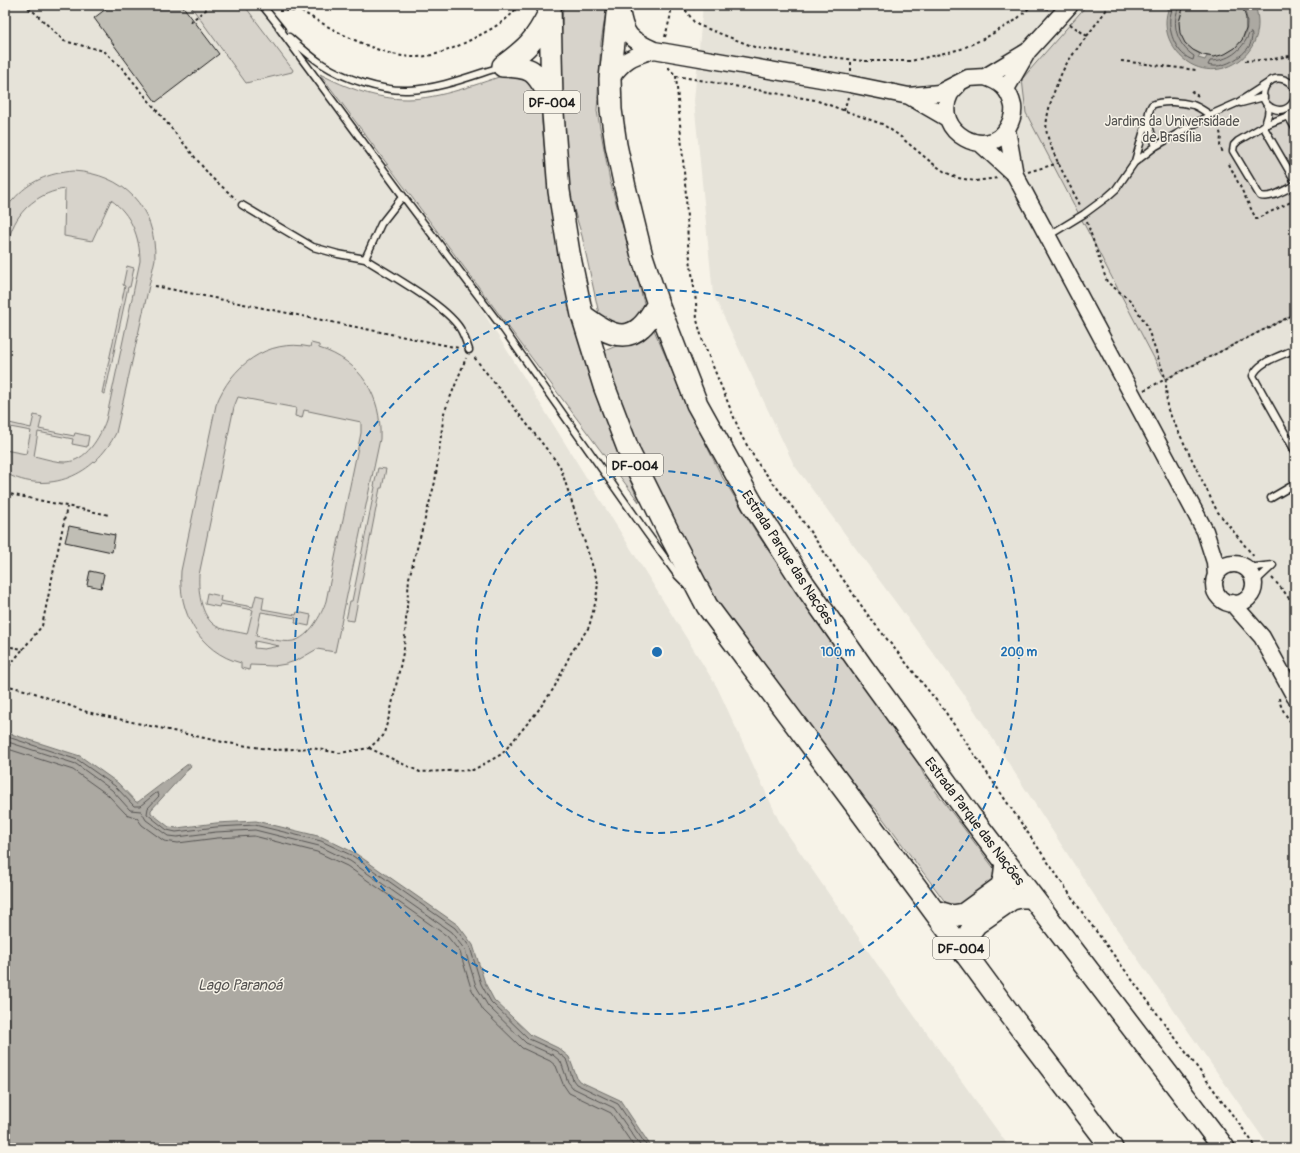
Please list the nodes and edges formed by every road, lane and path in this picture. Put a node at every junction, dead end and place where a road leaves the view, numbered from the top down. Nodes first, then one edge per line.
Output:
1 (23, 5) edge
2 (212, 5) edge
3 (262, 5) edge
4 (291, 5) edge
5 (518, 5) edge
6 (619, 5) edge
7 (682, 5) edge
8 (1035, 5) edge
9 (1110, 5) edge
10 (312, 9) dead end
11 (549, 9) edge
12 (279, 11) dead end
13 (301, 11) junction
14 (1065, 11) edge
15 (190, 22) dead end
16 (279, 28) junction
17 (1087, 36) junction
18 (654, 50) junction
19 (1028, 51) junction
20 (1295, 55) edge
21 (1121, 61) dead end
22 (1245, 61) dead end
23 (503, 66) junction
24 (1196, 70) dead end
25 (985, 77) junction
26 (610, 79) junction
27 (1271, 81) junction
28 (958, 85) junction
29 (1006, 89) junction
30 (1295, 90) edge
31 (848, 94) dead end
32 (909, 96) junction
33 (1264, 96) junction
34 (1295, 98) edge
35 (552, 100) junction
36 (1237, 103) junction
37 (1269, 106) junction
38 (844, 111) junction
39 (1295, 111) edge
40 (1210, 115) junction
41 (1288, 116) junction
42 (1148, 117) junction
43 (947, 118) junction
44 (1264, 126) junction
45 (1295, 128) edge
46 (1007, 130) junction
47 (980, 143) junction
48 (1156, 146) junction
49 (1135, 162) junction
50 (1059, 163) junction
51 (1013, 175) junction
52 (1295, 181) edge
53 (1295, 184) edge
54 (403, 196) junction
55 (242, 205) joint
56 (1082, 208) dead end
57 (1086, 219) dead end
58 (1048, 236) junction
59 (365, 259) junction
60 (155, 286) dead end
61 (658, 304) junction
62 (1295, 314) edge
63 (582, 315) junction
64 (1295, 349) edge
65 (469, 350) junction
66 (1165, 379) junction
67 (1142, 391) dead end
68 (1295, 451) edge
69 (1295, 484) edge
70 (5, 494) edge
71 (1271, 498) dead end
72 (67, 507) junction
73 (108, 515) dead end
74 (1206, 531) junction
75 (1246, 565) junction
76 (1270, 575) dead end
77 (1216, 576) junction
78 (1253, 589) junction
79 (1232, 603) junction
80 (707, 606) junction
81 (1295, 607) edge
82 (1262, 637) junction
83 (5, 646) edge
84 (23, 649) junction
85 (5, 671) edge
86 (5, 685) edge
87 (1295, 697) edge
88 (370, 748) junction
89 (1006, 862) junction
90 (1032, 897) junction
91 (935, 912) junction
92 (965, 954) junction
93 (1112, 1148) edge
94 (1224, 1148) edge
95 (1257, 1148) edge

1 - 55 path
2 - 15 path
3 - 16 lane
4 - 13 path
5 - 13 path
6 - 18 street
6 - 26 highway, Estrada Parque das Nações
7 - 8 path
9 - 17 path
10 - 13 path
11 - 23 highway
11 - 35 highway, DF-004
12 - 13 path
14 - 17 path
14 - 19 street
16 - 23 lane
16 - 54 lane
17 - 50 path
18 - 26 street
18 - 32 street
19 - 25 street
19 - 29 street
20 - 22 path
21 - 24 path
23 - 35 highway
25 - 28 street
25 - 29 street
26 - 61 highway, Estrada Parque das Nações
27 - 30 lane
27 - 33 lane
27 - 36 lane
28 - 32 street
28 - 43 street
29 - 46 street
31 - 38 path
32 - 43 street
33 - 36 lane
33 - 37 lane
34 - 37 lane
35 - 63 highway, DF-004
36 - 40 lane
37 - 44 lane
38 - 51 path
38 - 95 path
39 - 41 lane
40 - 42 lane
40 - 48 lane
41 - 44 lane
41 - 45 lane
42 - 48 lane
42 - 49 lane
43 - 47 street
44 - 52 lane
44 - 53 lane
46 - 47 street
46 - 51 street
47 - 51 street
48 - 49 lane
49 - 58 lane
50 - 51 path
50 - 56 path
51 - 58 street
54 - 59 lane
54 - 80 lane
55 - 59 lane
57 - 66 path
58 - 74 street
59 - 65 lane
60 - 65 path
61 - 63 highway
61 - 89 highway, Estrada Parque das Nações
62 - 66 path
63 - 80 highway, DF-004
64 - 68 lane
65 - 88 path
65 - 88 path
66 - 67 path
66 - 75 path
69 - 71 lane
70 - 72 path
72 - 73 path
72 - 84 path
74 - 75 street
74 - 77 street
75 - 77 street
75 - 78 street
75 - 78 lane
76 - 81 path
77 - 79 street
78 - 79 street
78 - 82 street
79 - 82 street
80 - 91 highway, DF-004
82 - 87 street
83 - 84 path
84 - 85 path
86 - 88 path
89 - 90 highway, Estrada Parque das Nações
89 - 91 highway
90 - 92 highway
90 - 94 highway, Estrada Parque das Nações
91 - 92 highway, DF-004
92 - 93 highway, DF-004

